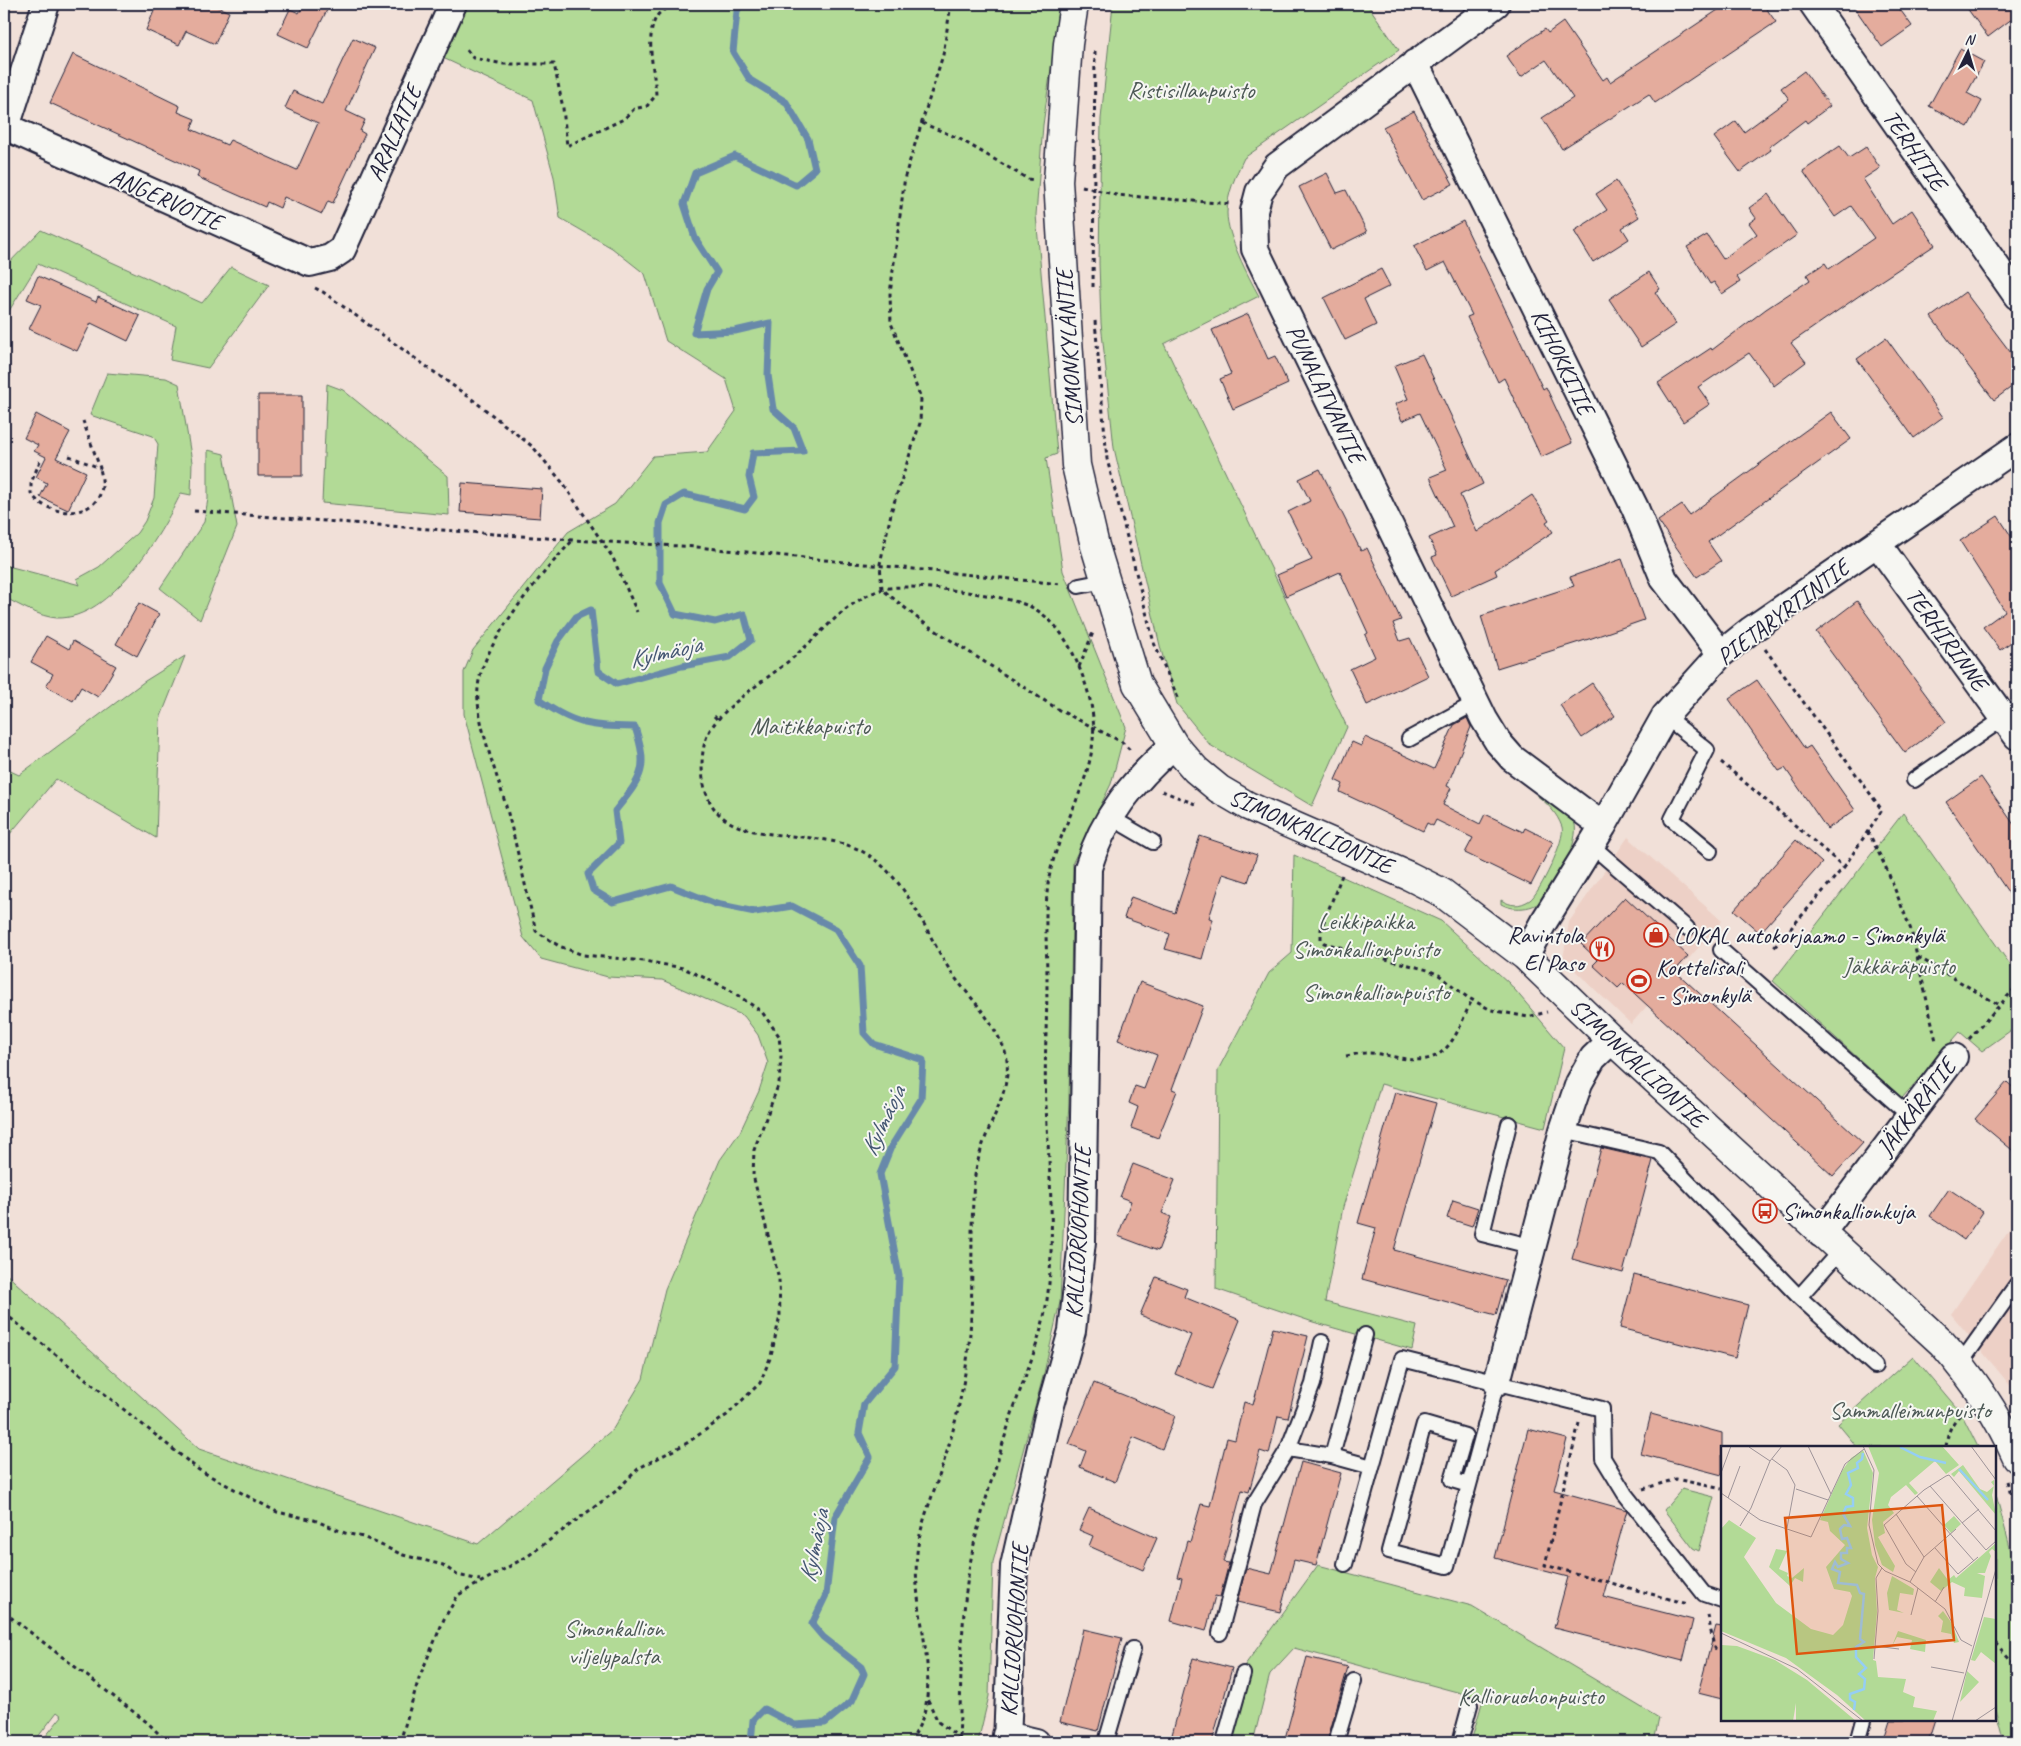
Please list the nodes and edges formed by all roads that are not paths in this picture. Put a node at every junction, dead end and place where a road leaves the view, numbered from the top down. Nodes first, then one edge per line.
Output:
1 (46, 4) edge
2 (453, 4) edge
3 (1074, 4) edge
4 (1496, 4) edge
5 (1813, 4) edge
6 (1415, 63) junction
7 (5, 127) edge
8 (330, 258) joint
9 (2017, 296) edge
10 (2017, 447) edge
11 (1877, 543) junction
12 (1105, 581) junction
13 (1079, 586) road end
14 (1722, 654) junction
15 (1138, 684) joint
16 (1477, 702) junction
17 (1664, 716) junction
18 (2011, 727) edge
19 (1409, 738) dead end
20 (1174, 745) junction
21 (1914, 780) dead end
22 (1110, 817) junction
23 (1597, 835) junction
24 (1153, 842) dead end
25 (1710, 851) dead end
26 (1687, 928) dead end
27 (1721, 950) dead end
28 (1525, 956) junction
29 (1612, 1040) junction
30 (1948, 1064) road end
31 (1910, 1116) junction
32 (1509, 1124) dead end
33 (1563, 1130) junction
34 (1830, 1243) junction
35 (1534, 1247) junction
36 (2017, 1284) edge
37 (1800, 1297) junction
38 (1364, 1335) dead end
39 (1322, 1342) dead end
40 (1960, 1364) junction
41 (1875, 1366) dead end
42 (1497, 1382) junction
43 (1288, 1448) junction
44 (1332, 1456) junction
45 (2011, 1465) edge
46 (1372, 1467) junction
47 (1469, 1485) junction
48 (1345, 1564) dead end
49 (1721, 1600) edge
50 (1220, 1633) dead end
51 (1133, 1649) dead end
52 (1243, 1674) dead end
53 (1354, 1681) dead end
54 (1470, 1705) dead end
55 (1864, 1721) edge
56 (1006, 1739) edge
57 (1036, 1742) edge
58 (1106, 1742) edge
59 (1224, 1742) edge
60 (1336, 1742) edge
61 (1460, 1742) edge
62 (1858, 1742) edge

1 - 7 street
2 - 8 street, ARALIATIE
3 - 12 main road, SIMONKYLÄNTIE
4 - 6 street, PUNALATVANTIE
5 - 9 street, TERHITIE
6 - 14 street, KIHOKKITIE
6 - 16 street, PUNALATVANTIE
7 - 8 street, ANGERVOTIE
10 - 11 street, PIETARYRTINTIE
11 - 14 street, PIETARYRTINTIE
11 - 18 street, TERHIRINNE
12 - 13 lane
12 - 15 main road, SIMONKYLÄNTIE
14 - 17 street, PIETARYRTINTIE
15 - 20 main road, SIMONKALLIONTIE
16 - 19 lane
16 - 23 street, PUNALATVANTIE
17 - 23 street, PIETARYRTINTIE
17 - 25 lane
18 - 21 lane
20 - 22 street, KALLIORUOHONTIE
20 - 28 main road, SIMONKALLIONTIE
22 - 24 lane
22 - 56 street, KALLIORUOHONTIE
23 - 26 lane
23 - 28 street, PIETARYRTINTIE
27 - 31 lane
28 - 29 main road, SIMONKALLIONTIE
29 - 33 street
29 - 34 main road, SIMONKALLIONTIE
30 - 31 street, JÄKKÄRÄTIE
31 - 34 street, JÄKKÄRÄTIE
32 - 35 lane
33 - 35 street
33 - 37 lane
34 - 37 lane
34 - 40 main road, SIMONKALLIONTIE
35 - 42 street
36 - 40 lane
37 - 41 lane
38 - 44 lane
39 - 43 lane
40 - 45 main road, SIMONKALLIONTIE
42 - 46 lane
42 - 47 lane
42 - 49 lane
43 - 44 lane
43 - 50 lane
44 - 46 lane
46 - 48 lane
47 - 47 lane
51 - 58 lane
52 - 59 lane
53 - 60 lane
54 - 61 lane
55 - 62 lane
56 - 57 street

